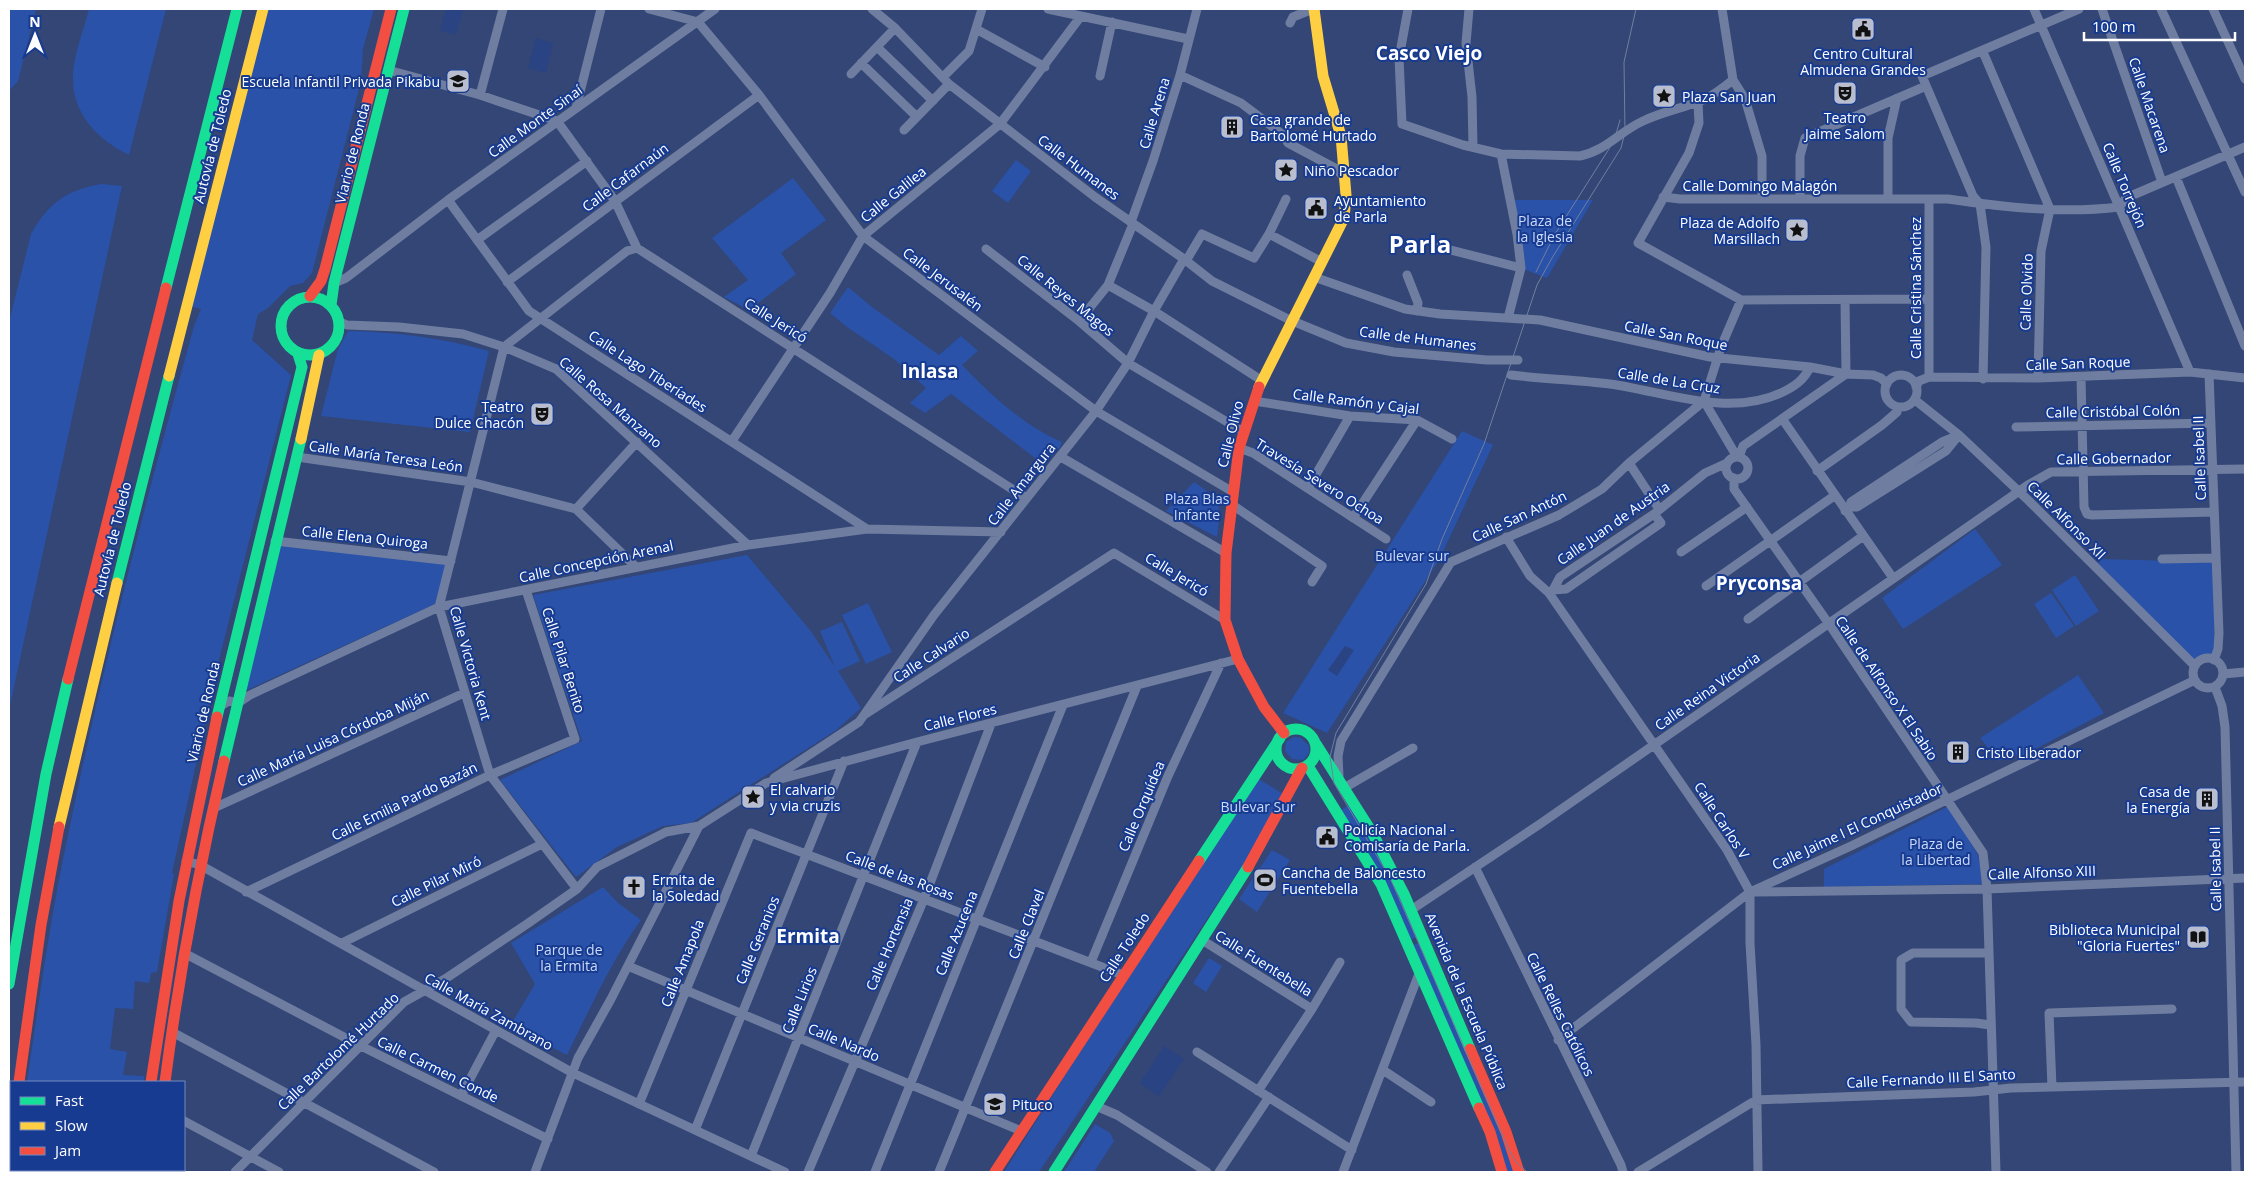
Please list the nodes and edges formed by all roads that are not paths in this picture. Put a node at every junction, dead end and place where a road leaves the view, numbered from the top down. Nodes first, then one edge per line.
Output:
1 (237, 9) edge
2 (263, 9) edge
3 (391, 9) edge
4 (404, 9) edge
5 (503, 9) edge
6 (601, 9) edge
7 (650, 9) edge
8 (715, 9) edge
9 (872, 9) edge
10 (982, 9) edge
11 (1048, 9) edge
12 (1197, 9) edge
13 (1313, 9) edge
14 (1408, 9) edge
15 (1469, 9) edge
16 (1722, 9) edge
17 (2034, 9) edge
18 (2079, 9) edge
19 (2102, 9) edge
20 (2161, 9) edge
21 (2213, 9) edge
22 (1081, 16) junction
23 (698, 22) junction
24 (1112, 22) junction
25 (1290, 23) dead end
26 (2041, 26) junction
27 (894, 28) junction
28 (976, 29) junction
29 (1188, 38) junction
30 (877, 47) junction
31 (1982, 52) junction
32 (861, 63) junction
33 (1045, 67) junction
34 (388, 70) junction
35 (850, 74) dead end
36 (1180, 75) junction
37 (1100, 76) dead end
38 (2245, 79) edge
39 (946, 80) junction
40 (1733, 80) junction
41 (1926, 86) junction
42 (480, 95) junction
43 (759, 95) junction
44 (1896, 98) junction
45 (933, 100) junction
46 (1698, 102) junction
47 (576, 108) junction
48 (916, 117) junction
49 (557, 121) junction
50 (1000, 124) junction
51 (904, 130) dead end
52 (1473, 147) junction
53 (2245, 148) edge
54 (1501, 154) junction
55 (2228, 154) junction
56 (587, 162) junction
57 (1344, 177) junction
58 (2176, 177) junction
59 (2162, 182) junction
60 (2245, 192) edge
61 (1663, 197) junction
62 (1286, 199) dead end
63 (1762, 199) junction
64 (1800, 199) junction
65 (1888, 199) junction
66 (1929, 199) junction
67 (448, 200) junction
68 (615, 201) junction
69 (1980, 204) junction
70 (2119, 207) junction
71 (2050, 209) junction
72 (1132, 223) junction
73 (1269, 234) junction
74 (862, 236) junction
75 (477, 240) junction
76 (1439, 247) dead end
77 (636, 248) junction
78 (986, 249) dead end
79 (1185, 260) junction
80 (1322, 262) junction
81 (1521, 268) junction
82 (1407, 275) dead end
83 (1314, 277) junction
84 (334, 282) junction
85 (508, 282) junction
86 (1108, 284) junction
87 (310, 296) junction
88 (1741, 300) junction
89 (1846, 300) junction
90 (1928, 300) junction
91 (331, 304) junction
92 (1154, 311) junction
93 (1417, 311) junction
94 (540, 318) junction
95 (1508, 318) junction
96 (1290, 320) junction
97 (1079, 321) junction
98 (338, 322) junction
99 (504, 346) junction
100 (2245, 346) edge
101 (793, 348) junction
102 (298, 354) junction
103 (319, 355) junction
104 (1718, 358) junction
105 (1518, 360) dead end
106 (1128, 363) junction
107 (1810, 367) junction
108 (2190, 372) junction
109 (1846, 374) junction
110 (2209, 374) junction
111 (1511, 375) dead end
112 (1929, 377) junction
113 (2081, 377) junction
114 (2038, 378) junction
115 (2245, 378) edge
116 (1983, 379) junction
117 (1260, 380) junction
118 (1887, 384) junction
119 (1916, 387) junction
120 (1915, 400) junction
121 (1254, 401) junction
122 (1704, 401) junction
123 (1897, 407) junction
124 (1096, 412) junction
125 (1350, 416) junction
126 (1417, 420) junction
127 (1782, 420) junction
128 (2211, 423) junction
129 (2081, 425) junction
130 (2016, 427) dead end
131 (1244, 432) junction
132 (1959, 435) junction
133 (1452, 439) dead end
134 (732, 441) junction
135 (637, 442) junction
136 (1239, 448) junction
137 (297, 457) junction
138 (1061, 457) junction
139 (1738, 457) junction
140 (1629, 463) junction
141 (1727, 463) junction
142 (2245, 469) edge
143 (2213, 470) junction
144 (1817, 471) junction
145 (2083, 472) junction
146 (1734, 478) junction
147 (471, 482) junction
148 (1308, 488) junction
149 (2017, 490) junction
150 (1233, 492) junction
151 (1834, 496) junction
152 (1026, 498) junction
153 (1231, 504) junction
154 (1747, 507) junction
155 (576, 509) junction
156 (1848, 509) junction
157 (1657, 512) junction
158 (2214, 512) junction
159 (1353, 518) junction
160 (867, 529) junction
161 (1001, 532) junction
162 (1863, 536) junction
163 (1506, 537) junction
164 (1386, 539) dead end
165 (275, 541) junction
166 (1769, 542) junction
167 (748, 545) junction
168 (1226, 552) junction
169 (1681, 552) dead end
170 (1114, 553) joint
171 (2216, 558) junction
172 (2162, 559) dead end
173 (451, 561) junction
174 (635, 566) junction
175 (1893, 578) junction
176 (1312, 582) dead end
177 (1798, 582) junction
178 (1706, 586) dead end
179 (526, 590) junction
180 (1551, 592) junction
181 (439, 608) junction
182 (1748, 618) dead end
183 (1225, 620) junction
184 (1829, 624) junction
185 (1238, 659) junction
186 (2214, 660) junction
187 (1221, 663) junction
188 (2195, 666) junction
189 (2245, 672) edge
190 (2223, 674) junction
191 (2195, 680) junction
192 (1137, 686) junction
193 (2215, 687) junction
194 (464, 693) junction
195 (238, 703) junction
196 (1063, 705) junction
197 (219, 707) junction
198 (864, 715) junction
199 (990, 724) junction
200 (1282, 736) junction
201 (575, 739) joint
202 (917, 742) junction
203 (1316, 744) junction
204 (1654, 744) junction
205 (1413, 748) dead end
206 (844, 761) junction
207 (1305, 767) junction
208 (490, 775) junction
209 (766, 783) junction
210 (1342, 783) junction
211 (1948, 799) junction
212 (214, 808) junction
213 (699, 826) junction
214 (751, 833) joint
215 (542, 844) junction
216 (807, 854) junction
217 (186, 861) junction
218 (200, 865) junction
219 (1475, 867) junction
220 (864, 876) junction
221 (2245, 878) edge
222 (2229, 879) junction
223 (1987, 888) junction
224 (577, 889) junction
225 (246, 892) junction
226 (1750, 892) junction
227 (924, 899) junction
228 (1411, 910) junction
229 (976, 919) junction
230 (1202, 940) junction
231 (1034, 942) junction
232 (342, 943) junction
233 (184, 953) junction
234 (1988, 953) junction
235 (1091, 962) junction
236 (1340, 962) dead end
237 (628, 966) junction
238 (1420, 971) junction
239 (1123, 975) junction
240 (9, 984) edge
241 (686, 990) junction
242 (424, 991) junction
243 (2172, 1009) dead end
244 (1312, 1010) junction
245 (742, 1013) junction
246 (1990, 1025) junction
247 (496, 1030) junction
248 (172, 1032) junction
249 (799, 1038) junction
250 (1558, 1040) junction
251 (361, 1046) junction
252 (1197, 1052) dead end
253 (854, 1061) junction
254 (1383, 1070) junction
255 (573, 1073) junction
256 (19, 1081) edge
257 (151, 1081) edge
258 (165, 1081) edge
259 (2234, 1082) junction
260 (2245, 1082) edge
261 (911, 1084) junction
262 (2052, 1087) junction
263 (1258, 1090) junction
264 (1994, 1090) junction
265 (461, 1096) junction
266 (1269, 1097) junction
267 (1756, 1100) junction
268 (1432, 1102) dead end
269 (303, 1104) junction
270 (639, 1104) junction
271 (1096, 1106) junction
272 (966, 1107) junction
273 (185, 1122) edge
274 (695, 1130) junction
275 (1021, 1131) junction
276 (548, 1139) junction
277 (1352, 1150) junction
278 (250, 1156) junction
279 (751, 1156) junction
280 (235, 1172) edge
281 (279, 1172) edge
282 (434, 1172) edge
283 (535, 1172) edge
284 (785, 1172) edge
285 (808, 1172) edge
286 (875, 1172) edge
287 (939, 1172) edge
288 (995, 1172) edge
289 (1054, 1172) edge
290 (1207, 1172) edge
291 (1219, 1172) edge
292 (1342, 1172) edge
293 (1502, 1172) edge
294 (1519, 1172) edge
295 (1623, 1172) edge
296 (1638, 1172) edge
297 (1758, 1172) edge
298 (1996, 1172) edge
299 (2236, 1172) edge

1 - 240 main road, Autovía de Toledo
2 - 256 main road, Autovía de Toledo
3 - 87 main road, Viario de Ronda
4 - 34 main road, Viario de Ronda
5 - 42 street
6 - 47 street
7 - 23 street
8 - 23 street, Calle Monte Sinaí
9 - 27 street, Calle Humanes
10 - 28 street
11 - 22 street
12 - 29 street, Calle Arena
13 - 25 street
13 - 57 main road, Calle Olivo
14 - 52 street
15 - 52 street
16 - 40 street
17 - 26 street, Calle Torrejón
18 - 26 street
19 - 59 street, Calle Macarena
20 - 55 street
21 - 38 street
22 - 24 street
22 - 33 street, Calle Galilea
23 - 43 street, Calle Jerusalén
23 - 47 street, Calle Monte Sinaí
24 - 29 street
24 - 37 street
26 - 31 street
26 - 70 street, Calle Torrejón
27 - 30 street
27 - 39 street, Calle Humanes
28 - 33 street
28 - 39 street
29 - 36 street, Calle Arena
30 - 32 street
30 - 45 street
31 - 41 street
31 - 71 street
32 - 35 street
32 - 48 street
33 - 50 street, Calle Galilea
34 - 42 street
34 - 84 main road, Viario de Ronda
36 - 57 street
36 - 72 street, Calle Arena
39 - 45 street
39 - 50 street, Calle Humanes
40 - 46 street
40 - 63 street
41 - 44 street
41 - 69 street
42 - 49 street
43 - 68 street, Calle Cafarnaún
43 - 74 street, Calle Jerusalén
44 - 64 street
44 - 65 street
45 - 48 street
46 - 54 street
46 - 61 street
47 - 49 street, Calle Monte Sinaí
48 - 51 street
49 - 56 street
49 - 67 street, Calle Monte Sinaí
50 - 72 street, Calle Humanes
50 - 74 street, Calle Galilea
52 - 54 street
53 - 55 street
54 - 81 street
55 - 58 street
55 - 60 street
56 - 68 street
56 - 75 street
57 - 80 main road, Calle Olivo
58 - 59 street
58 - 100 street
59 - 70 street
61 - 63 street, Calle Domingo Malagón
61 - 88 street
62 - 73 street
63 - 64 street, Calle Domingo Malagón
64 - 65 street, Calle Domingo Malagón
65 - 66 street, Calle Domingo Malagón
66 - 69 street, Calle Domingo Malagón
66 - 90 street, Calle Cristina Sánchez
67 - 75 street, Calle Lago Tiberíades
67 - 84 street, Calle Monte Sinaí
68 - 77 street
68 - 85 street, Calle Cafarnaún
69 - 71 street, Calle Domingo Malagón
69 - 116 street
70 - 71 street, Calle Domingo Malagón
70 - 108 street, Calle Torrejón
71 - 114 street, Calle Olvido
72 - 79 street, Calle Humanes
72 - 86 street, Calle Arena
73 - 79 street, Calle Amargura
73 - 80 street
74 - 101 street, Calle Galilea
74 - 124 street, Calle Jerusalén
75 - 85 street, Calle Lago Tiberíades
76 - 81 street
77 - 94 street
77 - 101 street, Calle Jericó
78 - 97 street, Calle Reyes Magos
79 - 92 street, Calle Amargura
79 - 96 street, Calle Humanes
80 - 83 main road, Calle Olivo
81 - 95 street
82 - 93 street
83 - 93 street
83 - 96 main road, Calle Olivo
84 - 91 main road, Viario de Ronda
85 - 94 street, Calle Lago Tiberíades
86 - 92 street
86 - 97 street, Calle Arena
87 - 91 main road
87 - 102 main road
88 - 89 street
88 - 104 street
89 - 90 street
89 - 109 street
90 - 112 street, Calle Cristina Sánchez
91 - 98 main road
92 - 106 street, Calle Amargura
92 - 117 street
93 - 95 street
94 - 99 street
94 - 134 street, Calle Lago Tiberíades
95 - 104 street, Calle San Roque
96 - 105 street, Calle de Humanes
96 - 117 main road, Calle Olivo
97 - 106 street, Calle Reyes Magos
98 - 99 street, Calle Rosa Manzano
98 - 103 main road
99 - 135 street, Calle Rosa Manzano
99 - 147 street, Calle Victoria Kent
101 - 134 street, Calle Galilea
101 - 152 street, Calle Jericó
102 - 103 main road
102 - 197 main road, Viario de Ronda
103 - 137 main road
104 - 107 street, Calle San Roque
104 - 122 street
106 - 124 street, Calle Amargura
106 - 131 street
107 - 109 street, Calle San Roque
107 - 122 street, Calle de La Cruz
108 - 110 street, Calle San Roque
108 - 113 street, Calle San Roque
109 - 118 street, Calle San Roque
109 - 127 street
110 - 115 street, Calle San Roque
110 - 128 street, Calle Isabel II
111 - 122 street, Calle de La Cruz
112 - 116 street, Calle San Roque
112 - 119 street
113 - 114 street, Calle San Roque
113 - 129 street
114 - 116 street, Calle San Roque
117 - 121 main road, Calle Olivo
118 - 119 street
118 - 123 street
119 - 120 street
120 - 123 street
120 - 132 street, Calle Alfonso XII
121 - 125 street, Calle Ramón y Cajal
121 - 131 main road, Calle Olivo
122 - 139 street
122 - 140 street, Calle San Antón
123 - 144 street
124 - 138 street, Calle Amargura
124 - 150 street, Calle Jerusalén
125 - 126 street, Calle Ramón y Cajal
125 - 148 street
126 - 133 street, Calle Ramón y Cajal
126 - 159 street
127 - 139 street
127 - 144 street
128 - 129 street, Calle Cristóbal Colón
128 - 143 street, Calle Isabel II
129 - 130 street, Calle Cristóbal Colón
129 - 145 street
131 - 136 main road, Calle Olivo
132 - 149 street, Calle Alfonso XII
132 - 156 street
134 - 160 street, Calle Lago Tiberíades
135 - 155 street
135 - 167 street, Calle Rosa Manzano
136 - 148 street, Travesía Severo Ochoa
136 - 150 main road, Calle Olivo
137 - 147 street, Calle María Teresa León
137 - 165 main road
138 - 152 street, Calle Amargura
138 - 168 street
139 - 141 street
139 - 146 street
140 - 157 street
140 - 163 street, Calle San Antón
141 - 146 street
141 - 157 street, Calle Juan de Austria
142 - 143 street, Calle Gobernador
143 - 145 street, Calle Gobernador
143 - 158 street, Calle Isabel II
144 - 151 street
145 - 149 street, Calle Gobernador
145 - 158 street
146 - 154 street, Calle de Alfonso X El Sabio
147 - 155 street, Calle María Teresa León
147 - 173 street, Calle Victoria Kent
148 - 159 street, Travesía Severo Ochoa
149 - 175 street, Calle Reina Victoria
149 - 188 street, Calle Alfonso XII
150 - 153 main road, Calle Olivo
151 - 156 street
151 - 166 street
152 - 161 street, Calle Amargura
153 - 168 main road, Calle Olivo
153 - 176 street
154 - 166 street, Calle de Alfonso X El Sabio
154 - 169 street
155 - 174 street
156 - 162 street
157 - 180 street, Calle Juan de Austria
157 - 180 street, Calle Juan de Austria
158 - 171 street, Calle Isabel II
159 - 164 street, Travesía Severo Ochoa
160 - 161 street, Calle Concepción Arenal
160 - 167 street, Calle Concepción Arenal
161 - 198 street, Calle Amargura
162 - 175 street
162 - 177 street
163 - 180 street, Calle Carlos V
163 - 210 street, Calle San Antón
165 - 173 street, Calle Elena Quiroga
165 - 195 main road
166 - 177 street, Calle de Alfonso X El Sabio
166 - 178 street
167 - 174 street, Calle Concepción Arenal
168 - 183 main road, Calle Olivo
170 - 183 street, Calle Jericó
170 - 198 street, Calle Calvario
171 - 172 street
171 - 186 street, Calle Isabel II
173 - 181 street, Calle Victoria Kent
174 - 179 street, Calle Concepción Arenal
175 - 184 street, Calle Reina Victoria
177 - 182 street
177 - 184 street, Calle de Alfonso X El Sabio
179 - 181 street, Calle Concepción Arenal
179 - 201 street, Calle Pilar Benito
180 - 204 street, Calle Carlos V
181 - 194 street, Calle Victoria Kent
181 - 195 street, Calle Concepción Arenal
183 - 185 main road, Calle Olivo
184 - 204 street, Calle Reina Victoria
184 - 211 street, Calle de Alfonso X El Sabio
185 - 187 street, Calle Flores
185 - 200 main road, Calle Olivo
186 - 188 street
186 - 190 street
187 - 192 street, Calle Flores
187 - 235 street, Calle Orquídea
188 - 191 street
189 - 190 street
190 - 193 street
191 - 193 street
191 - 211 street, Calle Jaime I El Conquistador
192 - 196 street, Calle Flores
192 - 231 street, Calle Clavel
193 - 222 street, Calle Isabel II
194 - 208 street, Calle Victoria Kent
194 - 212 street, Calle María Luisa Córdoba Miján
195 - 197 street, Calle Concepción Arenal
195 - 212 main road
196 - 199 street, Calle Flores
196 - 229 street, Calle Azucena
197 - 217 main road, Viario de Ronda
198 - 209 street, Calle Calvario
199 - 202 street, Calle Flores
199 - 227 street, Calle Hortensia
200 - 203 main road
200 - 207 main road
200 - 239 main road, Calle Toledo
201 - 208 street, Calle Emilia Pardo Bazán
202 - 206 street, Calle Flores
202 - 220 street, Calle Lirios
203 - 207 main road
203 - 210 main road, Avenida de la Escuela Pública
204 - 219 street, Calle Reina Victoria
204 - 226 street, Calle Carlos V
205 - 210 street
206 - 209 street, Calle Flores
206 - 216 street, Calle Geranios
207 - 230 main road
207 - 238 main road
208 - 215 street, Calle Victoria Kent
208 - 225 street, Calle Emilia Pardo Bazán
209 - 213 street, Calle Flores
210 - 228 main road, Avenida de la Escuela Pública
211 - 223 street, Calle de Alfonso X El Sabio
211 - 226 street, Calle Jaime I El Conquistador
212 - 218 main road
213 - 224 street, Calle Bartolomé Hurtado
213 - 237 street
214 - 216 street, Calle de las Rosas
214 - 241 street, Calle Amapola
215 - 224 street, Calle Victoria Kent
215 - 232 street, Calle Pilar Miró
216 - 220 street, Calle de las Rosas
216 - 245 street, Calle Geranios
217 - 218 street, Calle María Zambrano
217 - 257 main road, Viario de Ronda
218 - 225 street, Calle María Zambrano
218 - 233 main road
219 - 228 street, Calle Reina Victoria
219 - 250 street, Calle Relles Católicos
220 - 227 street, Calle de las Rosas
220 - 249 street, Calle Lirios
221 - 222 street, Calle Alfonso XIII
222 - 223 street, Calle Alfonso XIII
222 - 259 street, Calle Isabel II
223 - 226 street, Calle Alfonso XIII
223 - 234 street, Calle de Alfonso X El Sabio
224 - 242 street, Calle Bartolomé Hurtado
225 - 232 street, Calle María Zambrano
226 - 250 street, Calle Jaime I El Conquistador
226 - 267 street, Calle Carlos V
227 - 229 street, Calle de las Rosas
227 - 253 street, Calle Hortensia
228 - 294 main road, Avenida de la Escuela Pública
229 - 231 street, Calle de las Rosas
229 - 261 street, Calle Azucena
230 - 244 street, Calle Fuentebella
230 - 271 main road
231 - 235 street, Calle de las Rosas
231 - 272 street, Calle Clavel
232 - 242 street, Calle María Zambrano
233 - 248 main road
233 - 251 street, Calle Carmen Conde
234 - 246 street, Calle de Alfonso X El Sabio
234 - 246 street
235 - 239 street, Calle de las Rosas
236 - 244 street, Calle Fuentebella
237 - 241 street, Calle Nardo
237 - 255 street
238 - 254 street
238 - 293 main road
239 - 275 main road, Calle Toledo
241 - 245 street, Calle Nardo
241 - 270 street, Calle Amapola
242 - 247 street, Calle María Zambrano
242 - 251 street, Calle Bartolomé Hurtado
243 - 262 street
244 - 263 street, Calle Fuentebella
245 - 249 street, Calle Nardo
245 - 274 street, Calle Geranios
246 - 264 street, Calle de Alfonso X El Sabio
247 - 255 street, Calle María Zambrano
247 - 265 street
248 - 258 main road
248 - 269 street
249 - 253 street, Calle Nardo
249 - 279 street, Calle Lirios
250 - 295 street, Calle Relles Católicos
251 - 265 street, Calle Carmen Conde
251 - 269 street, Calle Bartolomé Hurtado
252 - 263 street
253 - 261 street, Calle Nardo
253 - 285 street, Calle Hortensia
254 - 268 street
254 - 277 street
255 - 270 street, Calle María Zambrano
255 - 276 street
259 - 260 street, Calle Fernando III El Santo
259 - 262 street, Calle Fernando III El Santo
259 - 299 street, Calle Isabel II
261 - 272 street, Calle Nardo
261 - 286 street, Calle Azucena
262 - 264 street, Calle Fernando III El Santo
263 - 266 street
264 - 267 street, Calle Fernando III El Santo
264 - 298 street, Calle de Alfonso X El Sabio
265 - 276 street, Calle Carmen Conde
266 - 277 street
266 - 291 street
267 - 296 street, Calle Fernando III El Santo
267 - 297 street, Calle Carlos V
269 - 278 street, Calle Bartolomé Hurtado
269 - 282 street
270 - 274 street, Calle María Zambrano
271 - 289 main road
271 - 290 street
272 - 275 street, Calle Nardo
272 - 287 street, Calle Clavel
273 - 278 street
274 - 279 street, Calle María Zambrano
275 - 288 main road, Calle Toledo
276 - 283 street
277 - 292 street
278 - 280 street, Calle Bartolomé Hurtado
278 - 281 street
279 - 284 street, Calle María Zambrano

